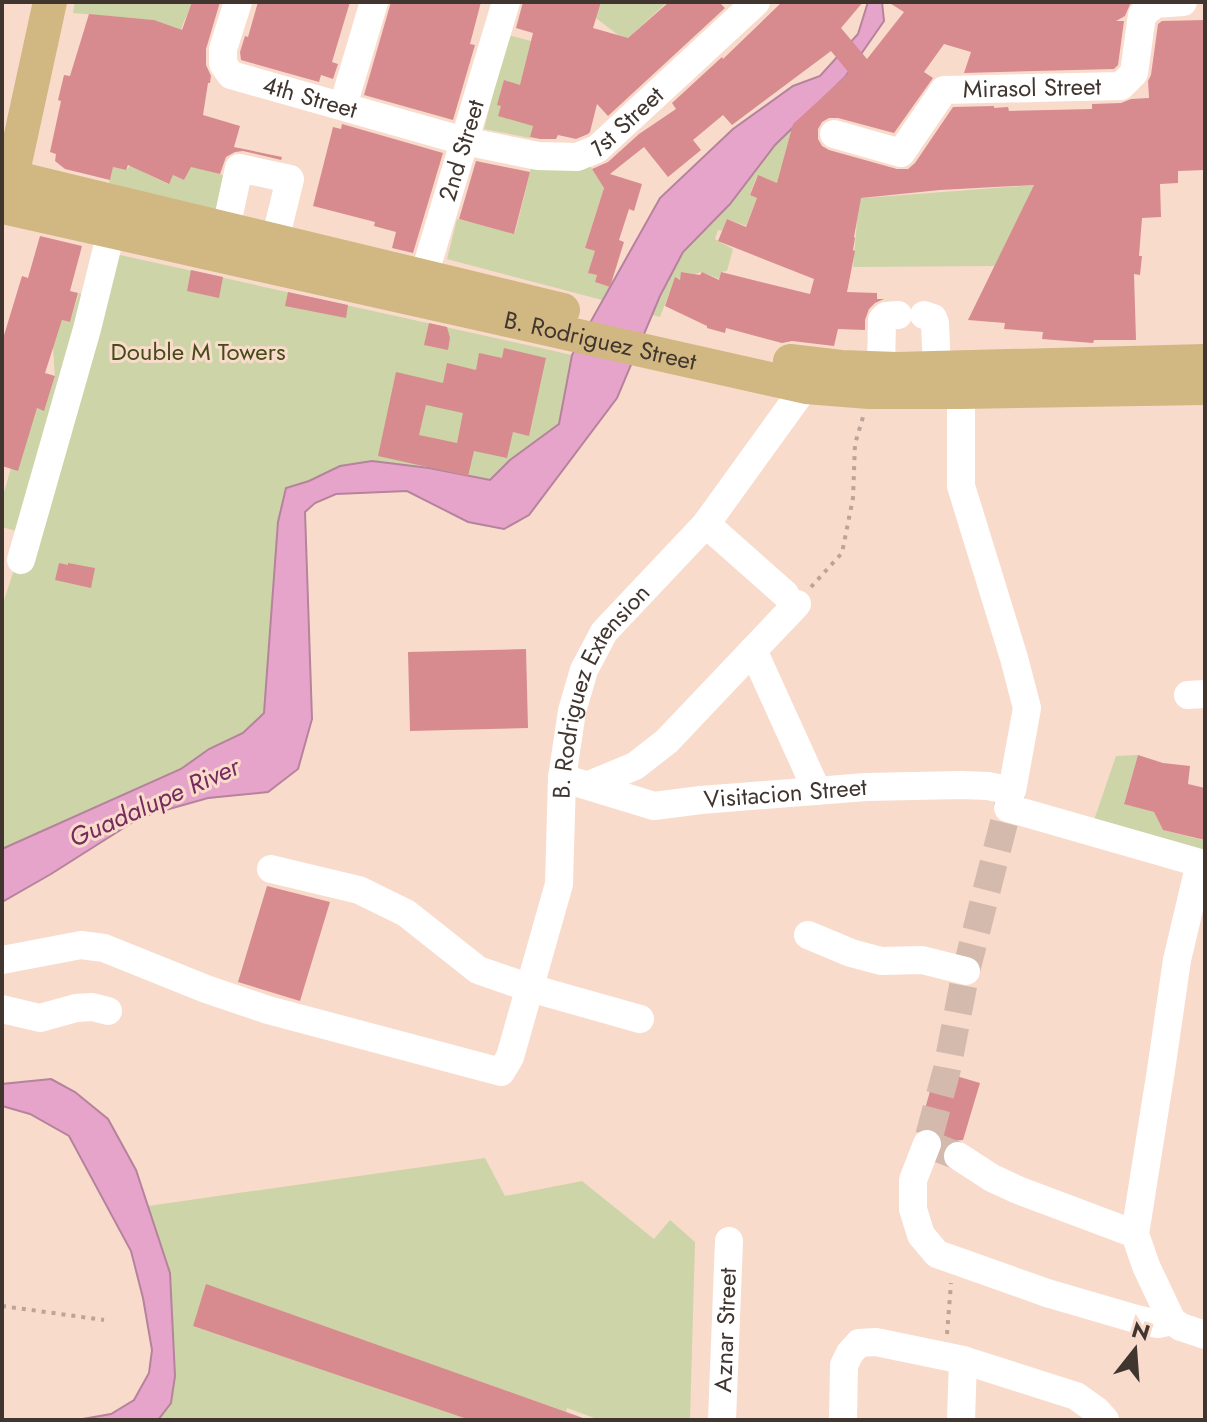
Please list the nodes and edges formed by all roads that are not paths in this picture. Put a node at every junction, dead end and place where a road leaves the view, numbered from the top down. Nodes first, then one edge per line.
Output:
1 (50, 2) edge
2 (238, 2) edge
3 (374, 2) edge
4 (506, 2) edge
5 (756, 2) edge
6 (1183, 2) edge
7 (343, 106) junction
8 (834, 134) dead end
9 (464, 141) junction
10 (6, 198) edge
11 (226, 228) junction
12 (111, 232) junction
13 (275, 240) junction
14 (420, 288) junction
15 (1205, 361) edge
16 (937, 368) junction
17 (813, 376) junction
18 (875, 380) junction
19 (1205, 388) edge
20 (961, 392) junction
21 (706, 524) junction
22 (21, 560) dead end
23 (753, 650) junction
24 (576, 782) junction
25 (817, 791) junction
26 (1010, 800) junction
27 (271, 869) dead end
28 (808, 935) dead end
29 (2, 960) edge
30 (966, 971) dead end
31 (530, 988) junction
32 (2, 1009) edge
33 (108, 1011) dead end
34 (640, 1019) dead end
35 (927, 1144) dead end
36 (958, 1156) tunnel mouth
37 (1135, 1234) junction
38 (729, 1241) dead end
39 (1172, 1321) junction
40 (1205, 1335) edge
41 (954, 1358) junction
42 (722, 1420) edge
43 (843, 1420) edge
44 (961, 1420) edge
45 (1105, 1420) edge

1 - 10 main road
2 - 7 street, 4th Street
3 - 7 street
4 - 9 street, 2nd Street
5 - 9 street, 1st Street
6 - 8 street, Mirasol Street
7 - 9 street, 4th Street
9 - 14 street, 2nd Street
10 - 11 main road, B. Rodriguez Street
10 - 12 main road, B. Rodriguez Street
11 - 13 main road, B. Rodriguez Street
11 - 13 street
12 - 14 main road, B. Rodriguez Street
12 - 22 street
13 - 14 main road, B. Rodriguez Street
14 - 17 main road, B. Rodriguez Street
15 - 16 main road, B. Rodriguez Street
16 - 18 main road, B. Rodriguez Street
16 - 18 street
17 - 18 main road, B. Rodriguez Street
17 - 21 street, B. Rodriguez Extension
18 - 20 main road, B. Rodriguez Street
19 - 20 main road, B. Rodriguez Street
20 - 26 street
21 - 23 street
21 - 24 street, B. Rodriguez Extension
23 - 24 street
23 - 25 street
24 - 25 street, Visitacion Street
24 - 31 street, B. Rodriguez Extension
25 - 26 street, Visitacion Street
26 - 37 street, Visitacion Street
27 - 31 street
28 - 30 street
29 - 31 street, B. Rodriguez Extension
31 - 34 street
32 - 33 street
35 - 39 street
36 - 37 street
37 - 39 street
38 - 42 street, Aznar Street
39 - 40 street
41 - 43 street
41 - 44 street
41 - 45 street

